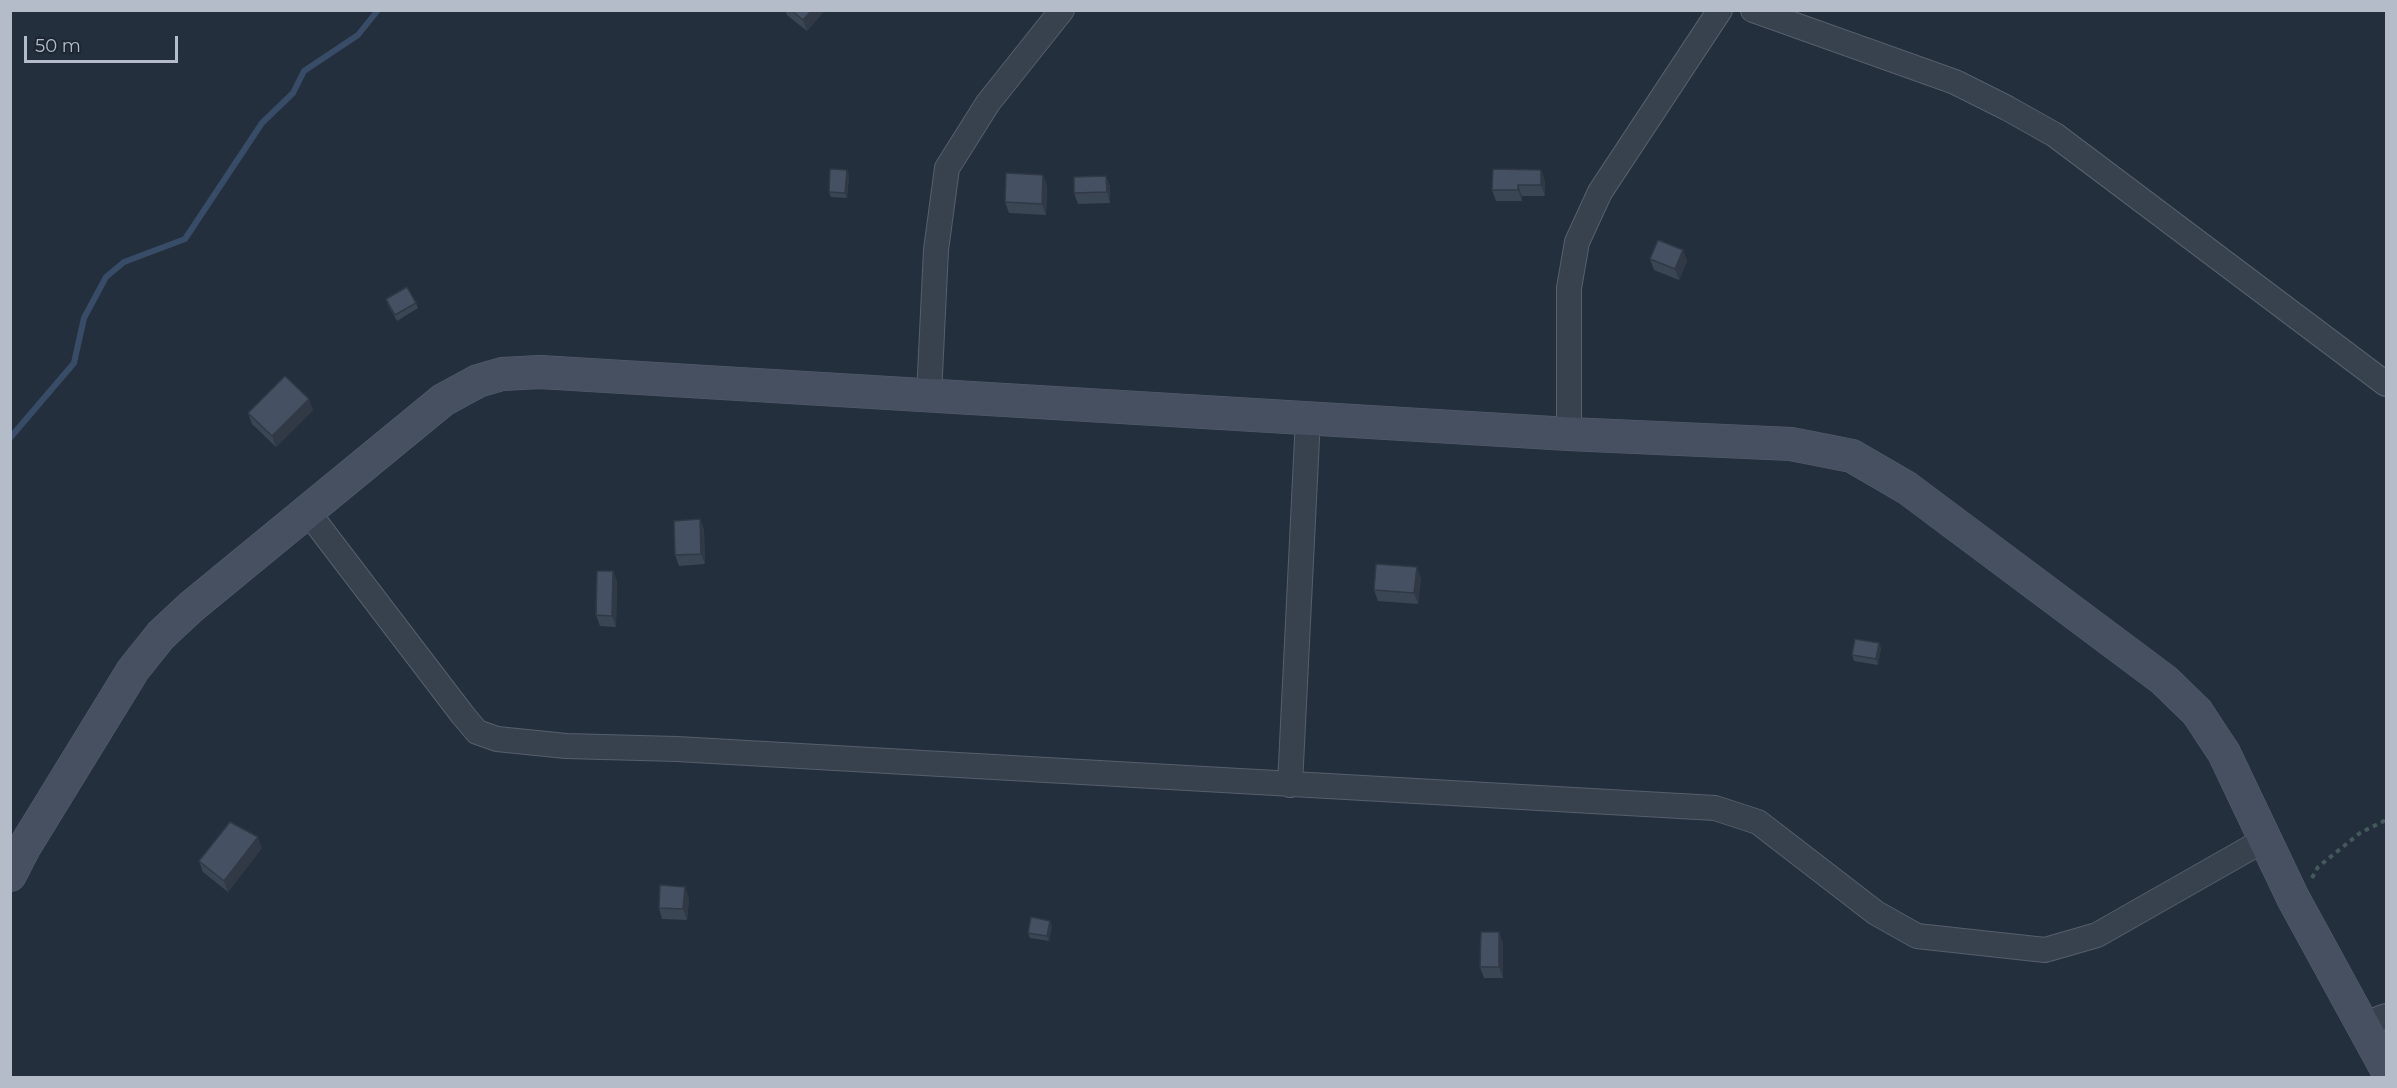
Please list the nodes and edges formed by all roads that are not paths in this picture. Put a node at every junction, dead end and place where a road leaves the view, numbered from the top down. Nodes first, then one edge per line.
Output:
1 (1062, 10) edge
2 (1720, 10) edge
3 (1753, 10) edge
4 (2386, 384) edge
5 (929, 395) junction
6 (1308, 418) junction
7 (1569, 434) junction
8 (307, 511) junction
9 (1290, 785) junction
10 (2264, 840) junction
11 (10, 875) edge
12 (2376, 1020) edge
13 (2386, 1068) edge

1 - 5 street
2 - 7 street
3 - 4 street
5 - 6 street
5 - 8 street
6 - 7 street
6 - 9 street
7 - 10 street
8 - 9 street
8 - 11 street
9 - 10 street
10 - 12 street
12 - 13 street

